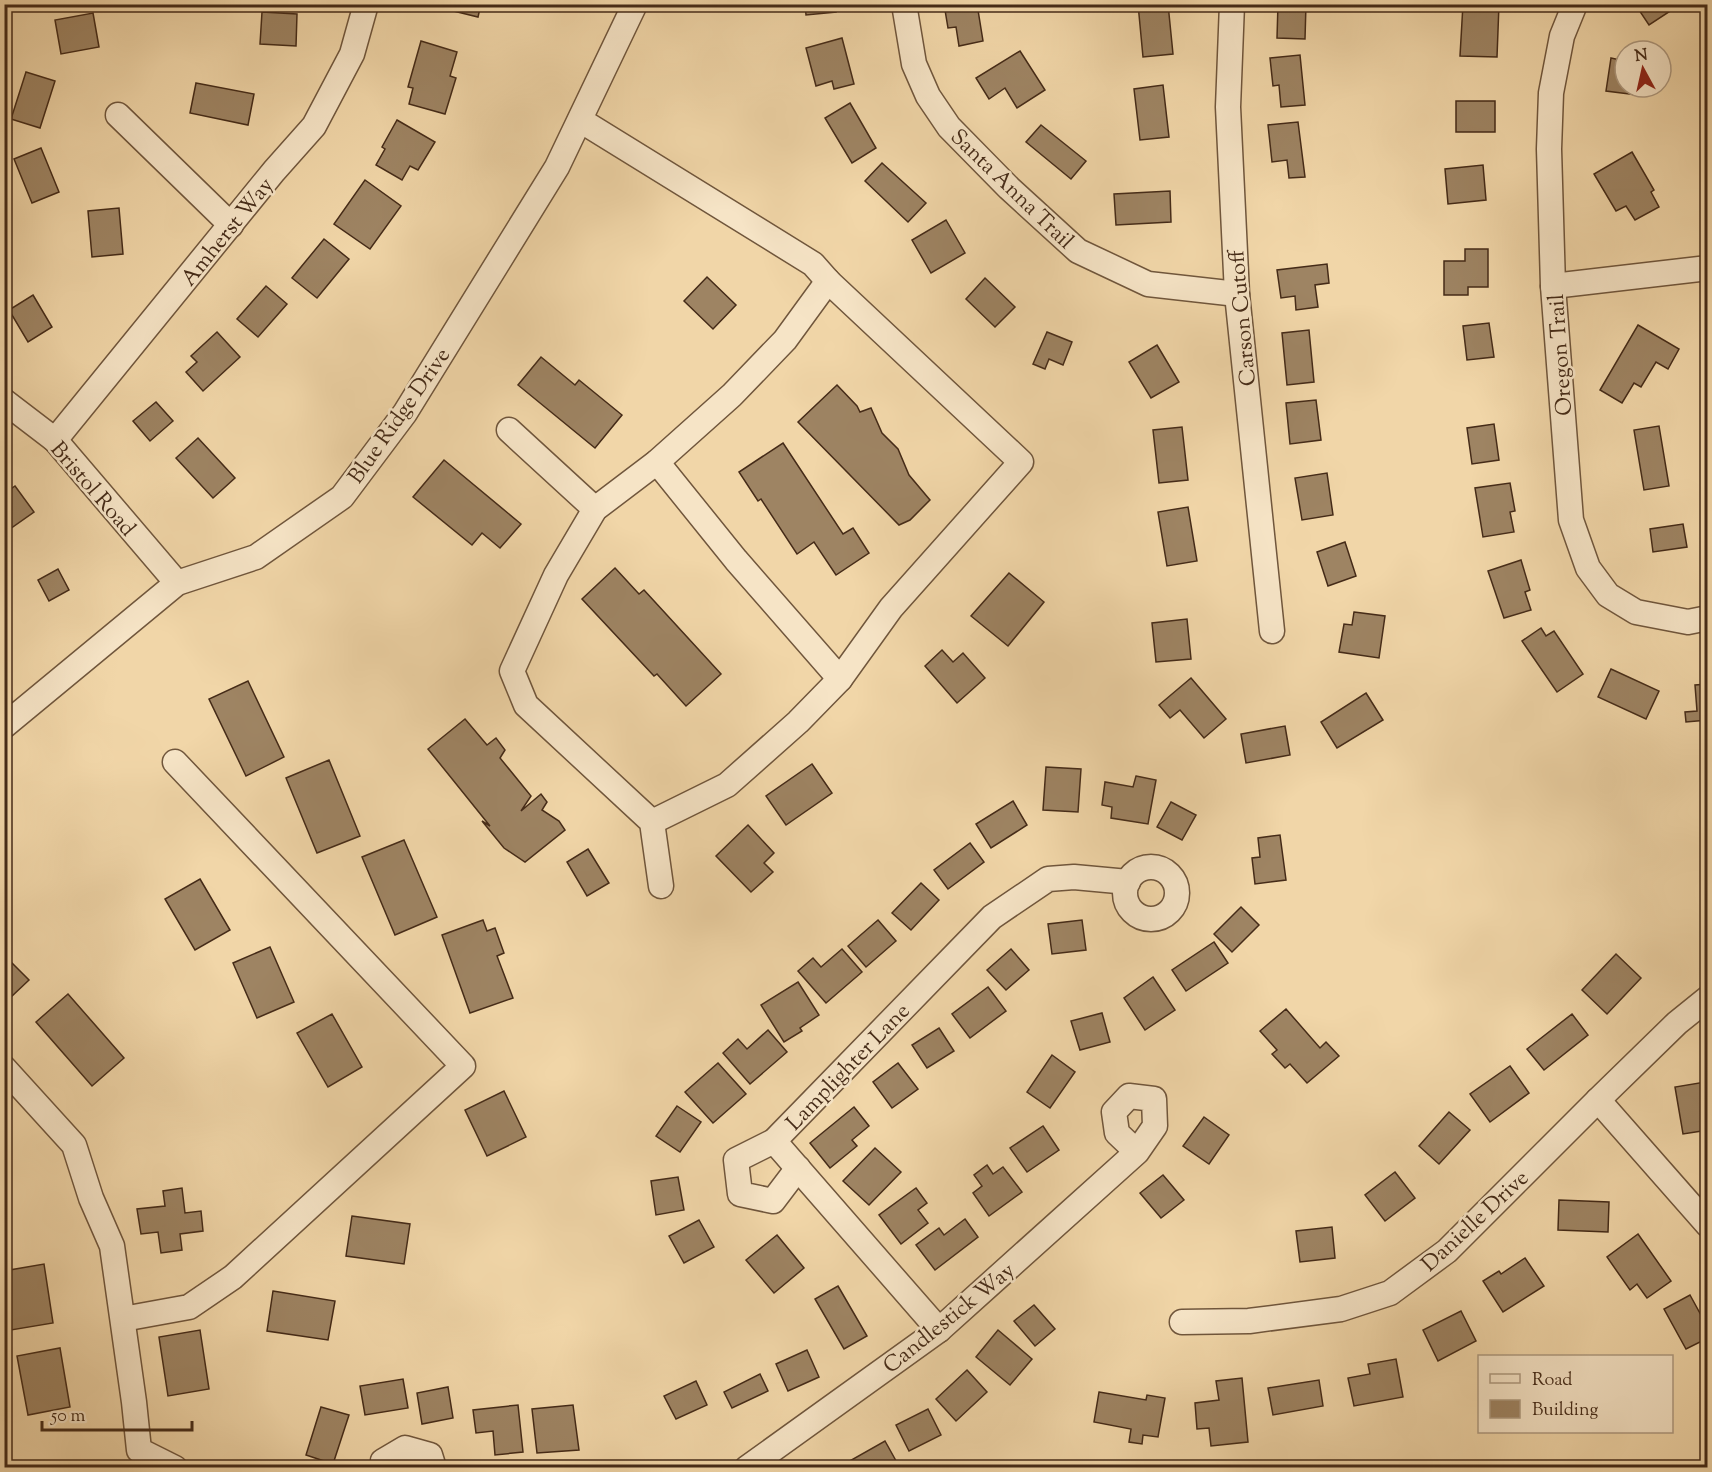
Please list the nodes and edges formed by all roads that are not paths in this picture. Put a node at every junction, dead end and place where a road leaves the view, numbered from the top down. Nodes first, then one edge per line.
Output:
1 (366, 4) edge
2 (635, 4) edge
3 (904, 4) edge
4 (1232, 4) edge
5 (1575, 4) edge
6 (118, 116) dead end
7 (580, 120) junction
8 (231, 225) junction
9 (1707, 268) edge
10 (828, 281) junction
11 (1553, 285) junction
12 (1237, 294) junction
13 (4, 400) edge
14 (509, 430) dead end
15 (55, 440) junction
16 (657, 462) junction
17 (596, 509) junction
18 (177, 583) junction
19 (1707, 618) edge
20 (1272, 631) dead end
21 (840, 679) junction
22 (4, 726) edge
23 (175, 762) dead end
24 (652, 822) junction
25 (1128, 882) dead end
26 (661, 886) dead end
27 (1707, 998) edge
28 (4, 1068) edge
29 (1598, 1100) junction
30 (774, 1141) junction
31 (1137, 1152) dead end
32 (798, 1168) junction
33 (1707, 1225) edge
34 (123, 1319) junction
35 (1182, 1322) dead end
36 (939, 1330) junction
37 (175, 1467) edge
38 (384, 1467) edge
39 (434, 1467) edge
40 (747, 1467) edge

1 - 8 street, Amherst Way
2 - 7 street, Blue Ridge Drive
3 - 12 street, Santa Anna Trail
4 - 12 street, Carson Cutoff
5 - 11 street, Oregon Trail
6 - 8 street
7 - 10 street
7 - 18 street, Blue Ridge Drive
8 - 15 street, Amherst Way
9 - 11 street
10 - 16 street
10 - 21 street
11 - 19 street, Oregon Trail
12 - 20 street, Carson Cutoff
13 - 15 street, Bristol Road
14 - 17 street
15 - 18 street, Bristol Road
16 - 17 street
16 - 21 street
17 - 24 street
18 - 22 street, Blue Ridge Drive
21 - 24 street
23 - 34 street
24 - 26 street
25 - 30 street, Lamplighter Lane
27 - 29 street, Danielle Drive
28 - 34 street
29 - 33 street
29 - 35 street, Danielle Drive
30 - 32 street, Lamplighter Lane
30 - 32 street
31 - 36 street, Candlestick Way
32 - 36 street, Lamplighter Lane
34 - 37 street
36 - 40 street, Candlestick Way
38 - 39 street

